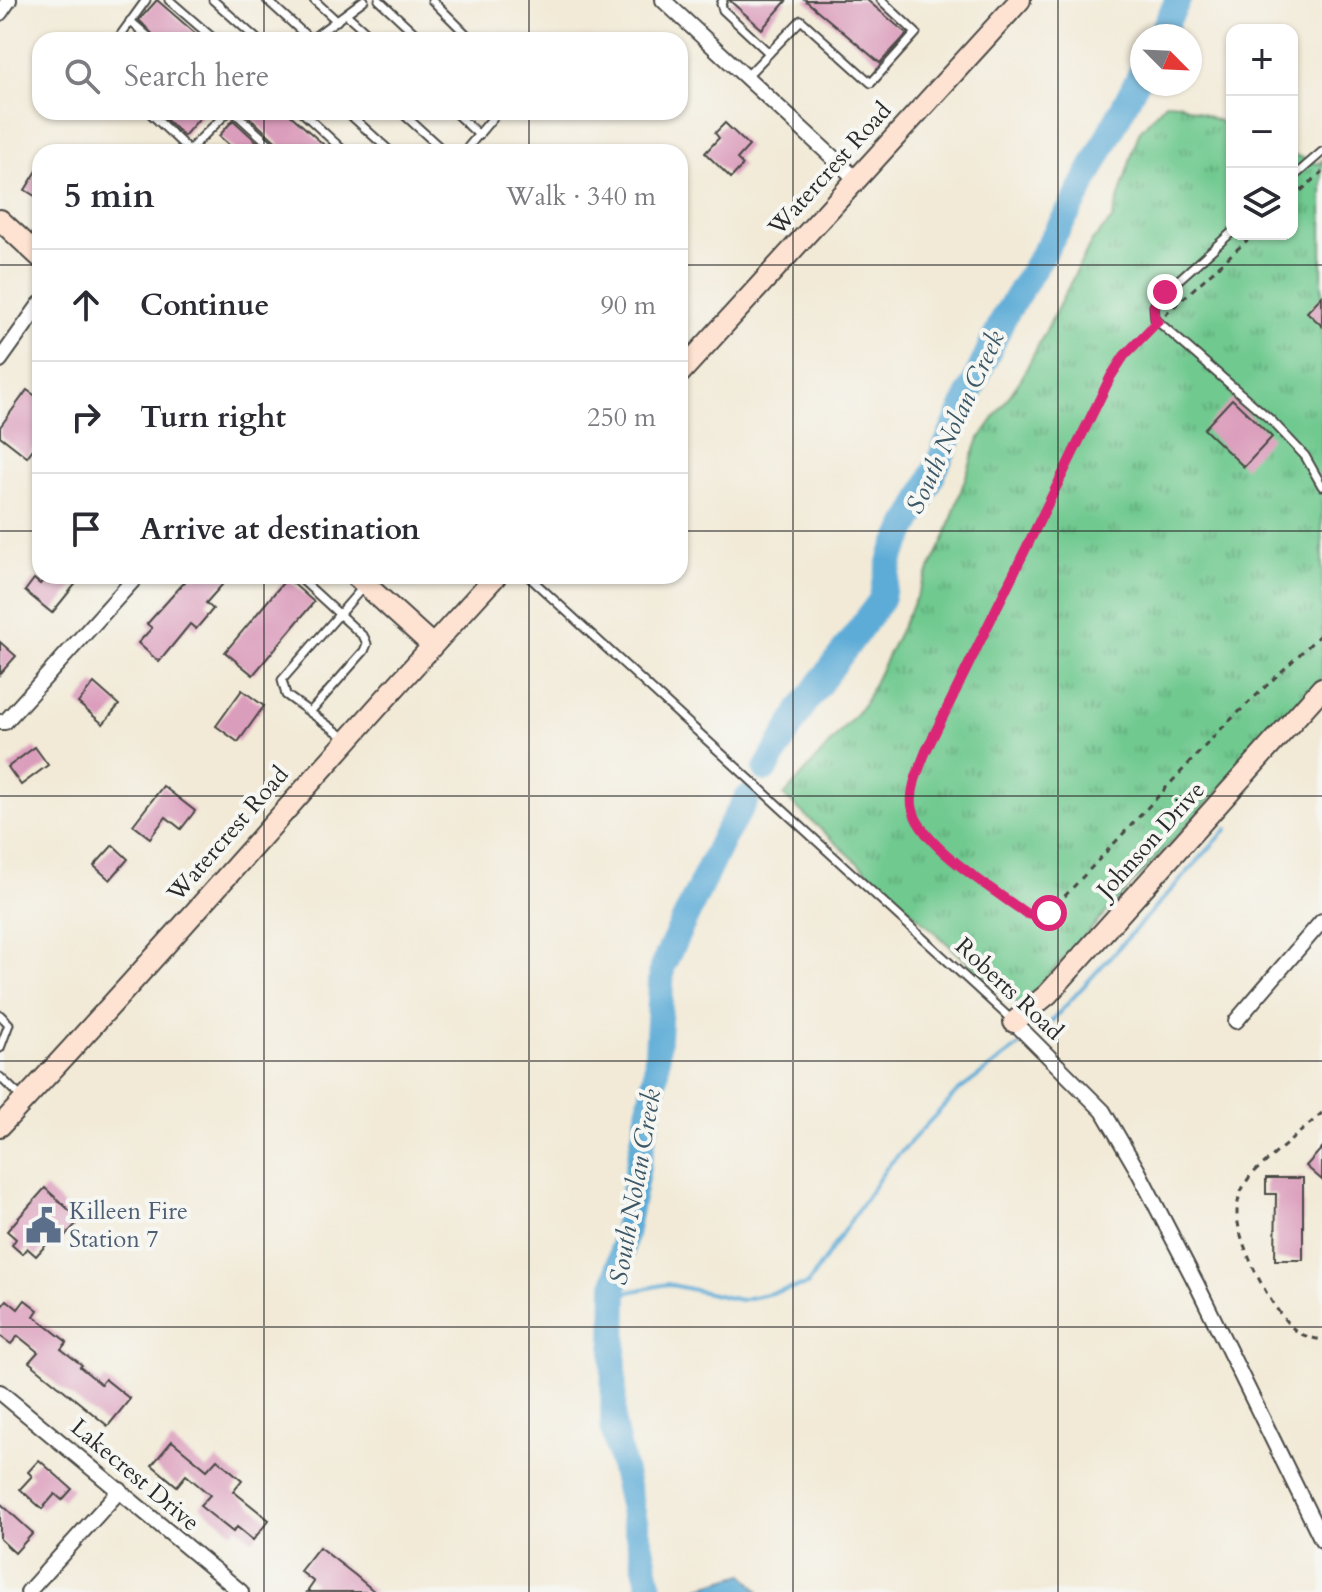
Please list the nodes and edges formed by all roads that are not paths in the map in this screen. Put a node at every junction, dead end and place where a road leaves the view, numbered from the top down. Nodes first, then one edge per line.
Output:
1 (9, 0) edge
2 (146, 0) edge
3 (169, 0) edge
4 (213, 0) edge
5 (267, 0) edge
6 (314, 0) edge
7 (364, 0) edge
8 (379, 0) edge
9 (432, 0) edge
10 (663, 0) edge
11 (723, 0) edge
12 (881, 0) edge
13 (1020, 0) edge
14 (0, 13) edge
15 (346, 14) junction
16 (130, 21) junction
17 (337, 21) junction
18 (122, 32) edge
19 (143, 32) edge
20 (206, 32) edge
21 (249, 32) edge
22 (306, 32) edge
23 (324, 32) edge
24 (366, 32) edge
25 (413, 32) edge
26 (464, 32) edge
27 (769, 53) junction
28 (746, 77) junction
29 (157, 120) edge
30 (223, 120) edge
31 (240, 120) edge
32 (311, 120) edge
33 (356, 120) edge
34 (410, 120) edge
35 (463, 120) edge
36 (491, 120) edge
37 (479, 135) junction
38 (183, 144) edge
39 (197, 144) edge
40 (269, 144) edge
41 (336, 144) edge
42 (382, 144) edge
43 (436, 144) edge
44 (471, 144) edge
45 (1322, 152) edge
46 (1298, 173) edge
47 (856, 179) junction
48 (0, 220) edge
49 (1226, 237) edge
50 (32, 250) edge
51 (32, 315) edge
52 (0, 360) edge
53 (688, 364) edge
54 (1322, 486) edge
55 (130, 584) edge
56 (306, 584) edge
57 (358, 584) edge
58 (365, 584) edge
59 (489, 584) edge
60 (537, 584) edge
61 (339, 614) junction
62 (432, 645) junction
63 (1322, 688) edge
64 (310, 712) junction
65 (0, 722) edge
66 (347, 739) junction
67 (1322, 921) edge
68 (0, 1015) edge
69 (1236, 1021) dead end
70 (1014, 1022) junction
71 (0, 1048) edge
72 (0, 1077) edge
73 (25, 1100) junction
74 (0, 1126) edge
75 (0, 1392) edge
76 (120, 1490) junction
77 (1322, 1540) edge
78 (28, 1592) edge
79 (241, 1592) edge

1 - 14 street
2 - 16 lane
3 - 20 lane
4 - 21 lane
5 - 22 lane
6 - 17 lane
7 - 15 lane
8 - 25 lane
9 - 26 lane
10 - 28 street
11 - 27 lane
12 - 27 lane
13 - 47 street, Watercrest Road
15 - 17 lane
15 - 24 lane
16 - 18 lane
16 - 19 lane
17 - 23 lane
27 - 28 lane
28 - 47 street
29 - 38 lane
30 - 39 lane
31 - 40 lane
32 - 41 lane
33 - 42 lane
34 - 43 lane
35 - 37 lane
36 - 37 lane
37 - 44 lane
45 - 46 lane
47 - 53 street, Watercrest Road
48 - 50 street
49 - 54 lane
51 - 52 street
55 - 65 street
56 - 61 lane
57 - 61 lane
58 - 62 street
59 - 62 street, Watercrest Road
60 - 70 lane, Roberts Road
61 - 64 lane
61 - 64 lane
62 - 66 street, Watercrest Road
63 - 70 street, Johnson Drive
64 - 66 lane
66 - 73 street, Watercrest Road
67 - 69 street
68 - 71 lane
70 - 77 street, Roberts Road
72 - 73 lane
73 - 74 street, Watercrest Road
75 - 76 street, Lakecrest Drive
76 - 78 street
76 - 79 street, Lakecrest Drive

